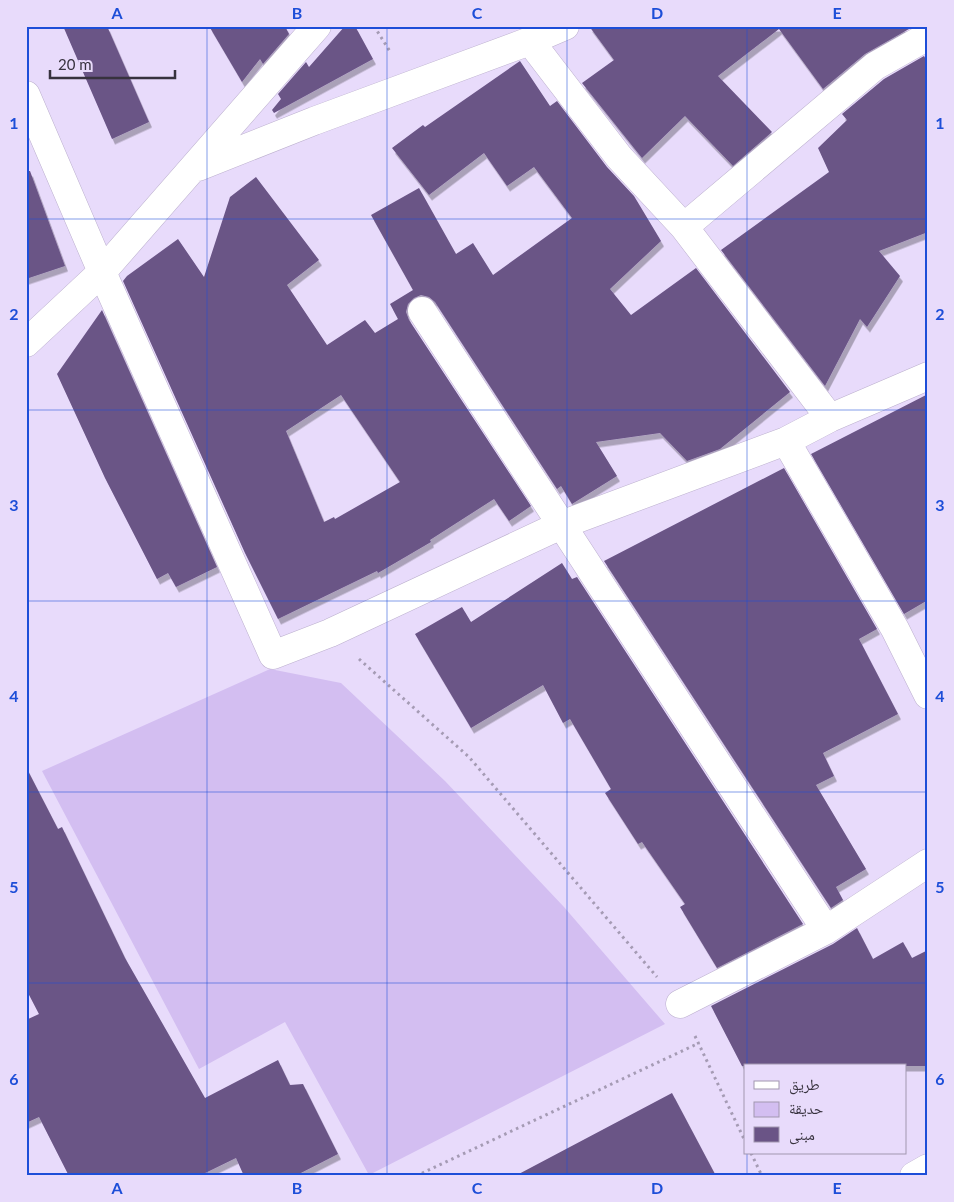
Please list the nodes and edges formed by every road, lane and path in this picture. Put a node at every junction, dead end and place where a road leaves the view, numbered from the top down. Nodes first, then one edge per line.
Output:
1 (317, 26) edge
2 (565, 26) edge
3 (928, 36) edge
4 (530, 42) junction
5 (26, 95) edge
6 (193, 169) junction
7 (684, 227) junction
8 (102, 272) junction
9 (422, 311) dead end
10 (26, 343) edge
11 (928, 376) edge
12 (830, 418) junction
13 (786, 441) junction
14 (561, 525) junction
15 (330, 633) junction
16 (928, 695) edge
17 (928, 863) edge
18 (826, 930) junction
19 (680, 1004) junction
20 (699, 1043) junction
21 (744, 1139) edge
22 (751, 1154) edge
23 (928, 1168) edge
24 (416, 1176) edge
25 (762, 1176) edge
26 (914, 1176) edge

1 - 6 street
2 - 4 street
3 - 7 street
4 - 6 street
4 - 7 street
5 - 8 street
6 - 8 street
7 - 12 street
8 - 10 street
8 - 15 street
9 - 14 street
11 - 12 street
12 - 13 street
13 - 14 street
13 - 16 street
14 - 15 street
14 - 18 street
15 - 19 path
17 - 18 street
18 - 19 street
19 - 20 path
20 - 21 path
20 - 24 path
22 - 25 path
23 - 26 street

